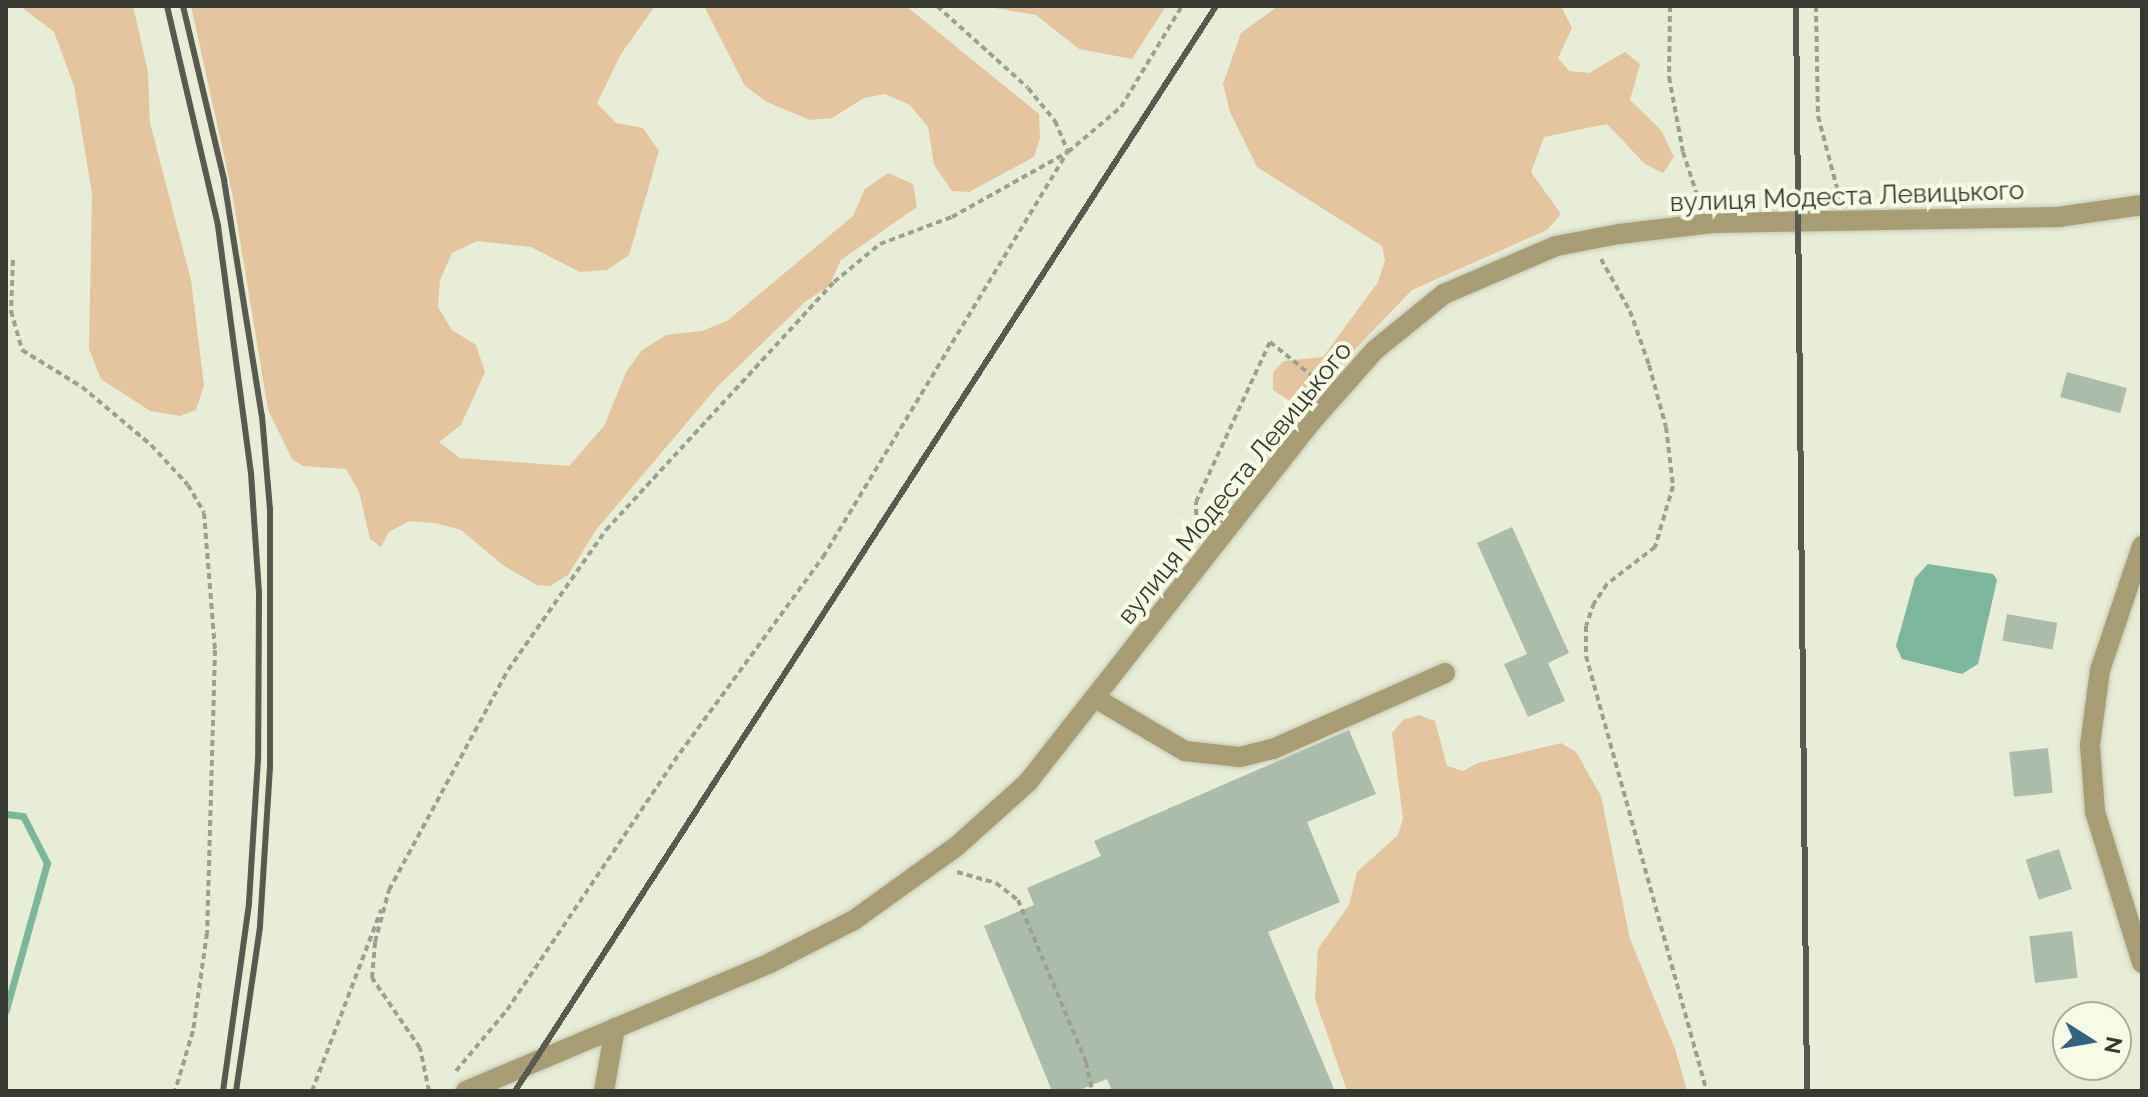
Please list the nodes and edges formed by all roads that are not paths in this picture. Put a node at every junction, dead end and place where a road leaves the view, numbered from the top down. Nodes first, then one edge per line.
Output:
1 (2142, 205) edge
2 (2142, 546) edge
3 (1445, 673) dead end
4 (1095, 698) junction
5 (2142, 963) edge
6 (615, 1028) junction
7 (458, 1085) edge
8 (604, 1091) edge

1 - 4 street, вулиця Модеста Левицького
2 - 5 street
3 - 4 street
4 - 6 street, вулиця Модеста Левицького
6 - 7 street, вулиця Модеста Левицького
6 - 8 street

